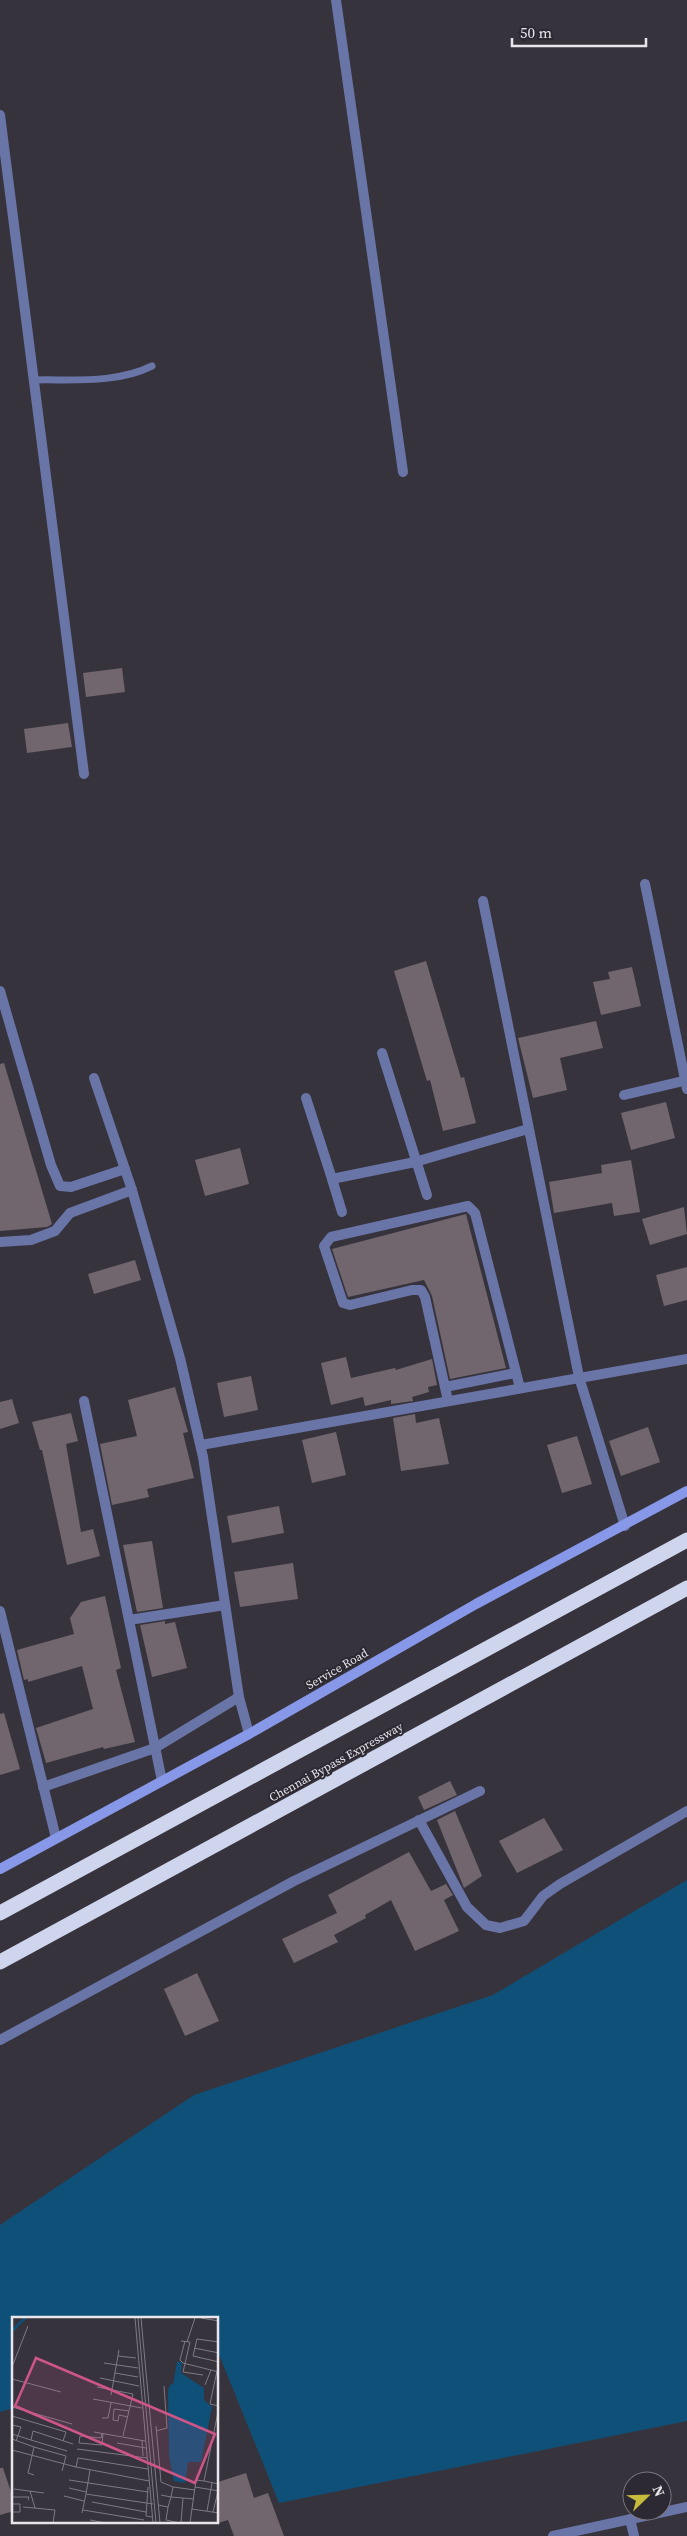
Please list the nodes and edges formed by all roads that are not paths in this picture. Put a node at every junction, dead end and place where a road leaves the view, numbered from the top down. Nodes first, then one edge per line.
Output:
1 (336, 0) edge
2 (0, 115) edge
3 (152, 366) dead end
4 (33, 380) junction
5 (403, 472) dead end
6 (84, 774) dead end
7 (645, 884) dead end
8 (483, 901) dead end
9 (0, 991) edge
10 (382, 1053) dead end
11 (94, 1078) dead end
12 (686, 1083) edge
13 (624, 1096) dead end
14 (306, 1098) dead end
15 (528, 1129) junction
16 (415, 1162) junction
17 (125, 1170) junction
18 (332, 1179) junction
19 (132, 1190) junction
20 (427, 1195) dead end
21 (342, 1212) dead end
22 (0, 1242) edge
23 (687, 1359) edge
24 (515, 1373) junction
25 (579, 1377) junction
26 (445, 1388) junction
27 (520, 1388) junction
28 (448, 1400) junction
29 (84, 1401) dead end
30 (200, 1445) junction
31 (687, 1491) edge
32 (625, 1526) junction
33 (687, 1540) edge
34 (687, 1588) edge
35 (225, 1605) junction
36 (0, 1611) edge
37 (129, 1620) junction
38 (238, 1697) junction
39 (249, 1734) junction
40 (155, 1748) junction
41 (162, 1781) junction
42 (43, 1786) junction
43 (480, 1791) dead end
44 (687, 1811) edge
45 (419, 1820) junction
46 (56, 1838) junction
47 (0, 1869) edge
48 (0, 1913) edge
49 (0, 1962) edge
50 (0, 2040) edge
51 (687, 2507) edge
52 (672, 2510) edge
53 (622, 2521) edge
54 (630, 2521) edge
55 (553, 2536) edge
56 (634, 2536) edge

1 - 5 street
2 - 4 street
3 - 4 lane
4 - 6 street
7 - 12 street
8 - 15 street
9 - 17 street
10 - 16 street
11 - 17 street
12 - 13 street
14 - 18 street
15 - 16 street
15 - 25 street
16 - 18 street
16 - 20 street
17 - 19 street
18 - 21 street
19 - 22 street
19 - 30 street
23 - 25 street
24 - 26 street
24 - 26 street
24 - 27 street
25 - 27 street
25 - 32 street
26 - 28 street
27 - 28 street
28 - 30 street
29 - 37 street
30 - 35 street
31 - 32 street, Service Road
32 - 39 street, Service Road
33 - 48 highway
34 - 49 highway, Chennai Bypass Expressway
35 - 37 street
35 - 38 street
36 - 42 street
37 - 40 street
38 - 39 street
38 - 40 street
39 - 41 street, Service Road
40 - 41 street
40 - 42 street
41 - 46 street, Service Road
42 - 46 street
43 - 45 street
44 - 45 street
45 - 50 street
46 - 47 street, Service Road
51 - 52 street
53 - 55 street
54 - 56 street

